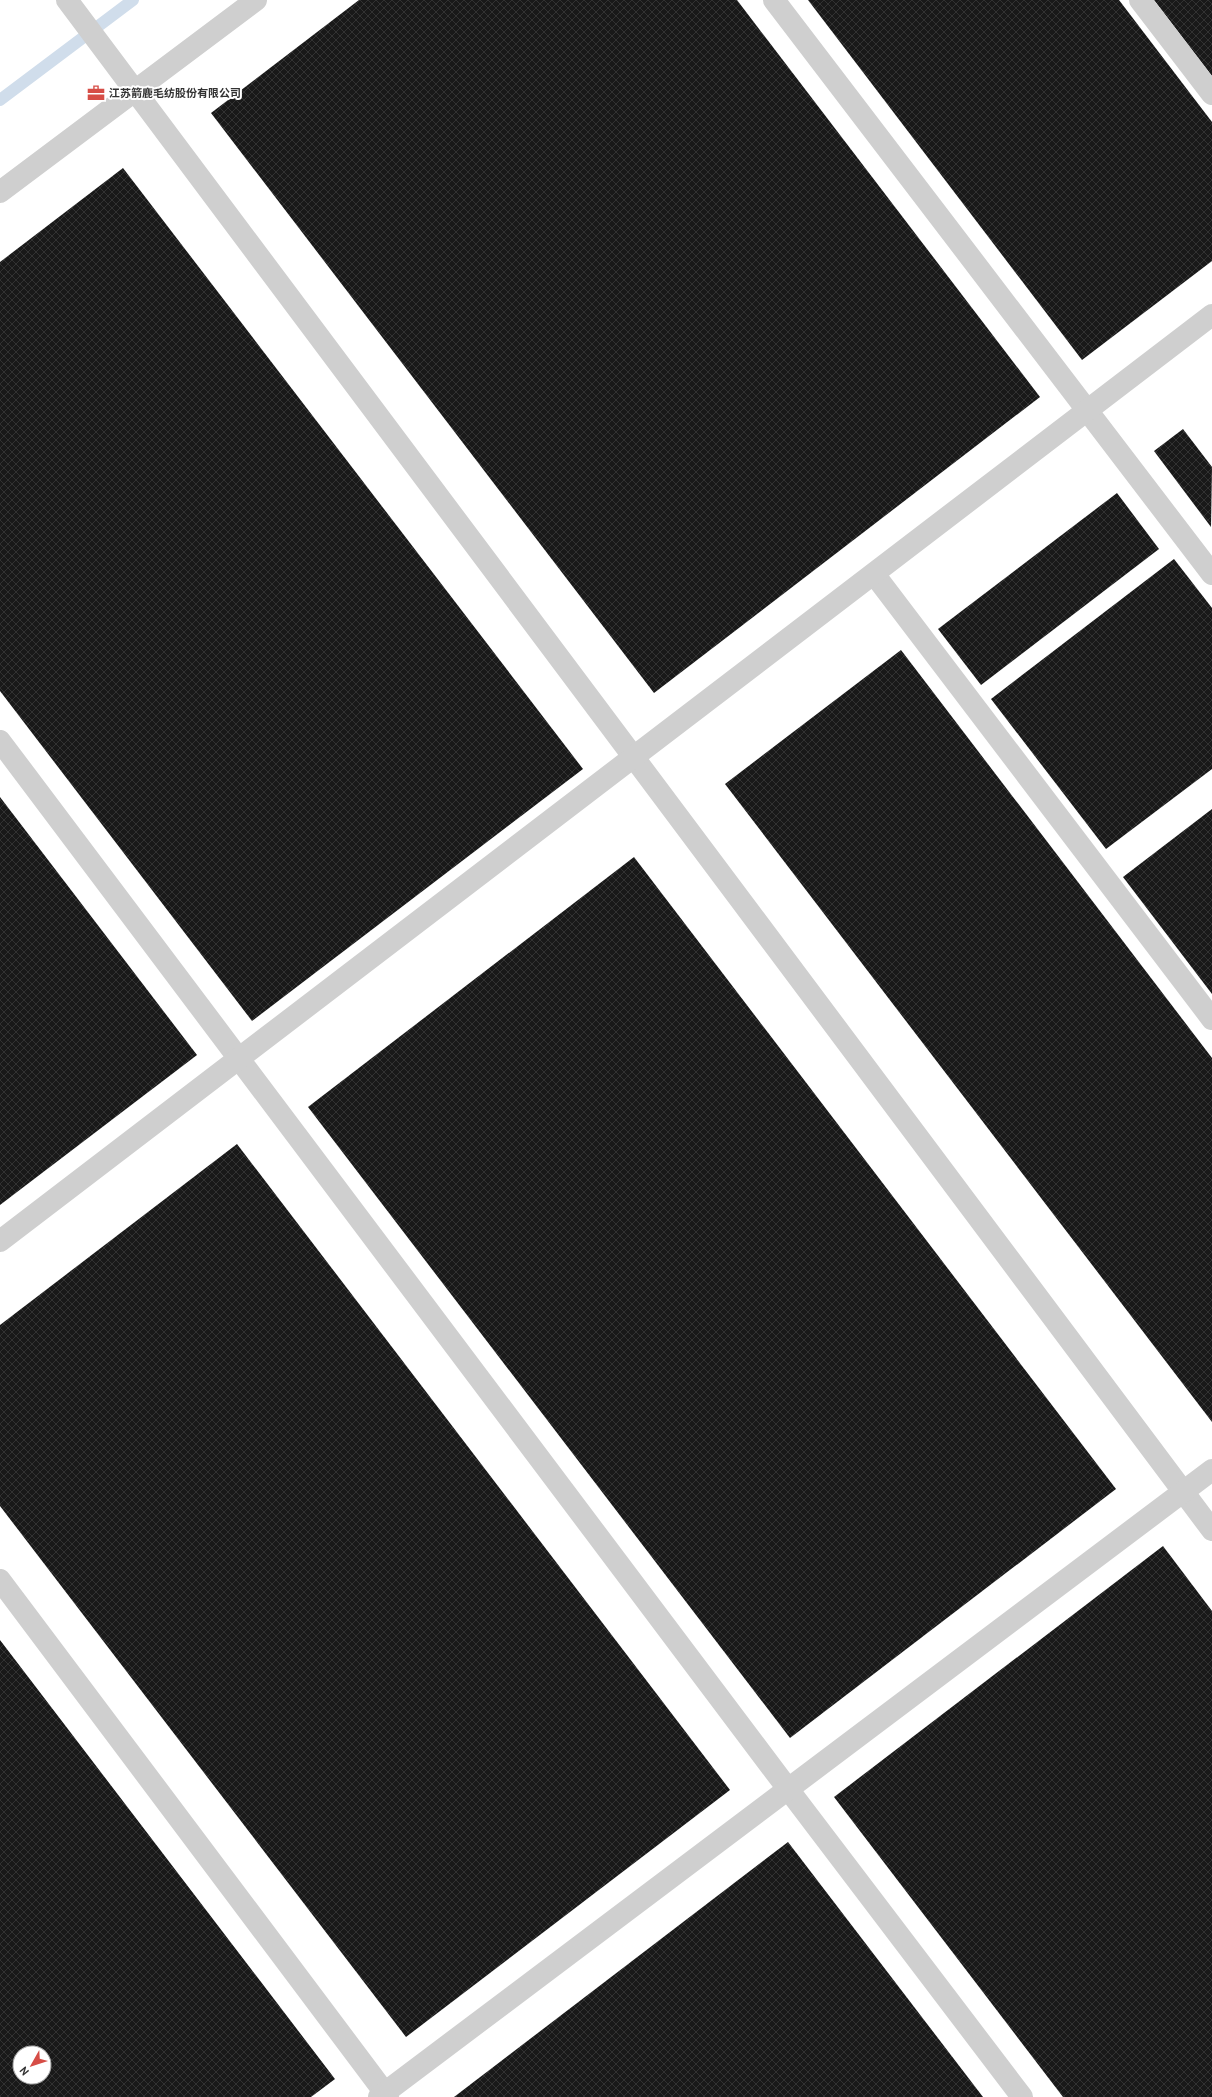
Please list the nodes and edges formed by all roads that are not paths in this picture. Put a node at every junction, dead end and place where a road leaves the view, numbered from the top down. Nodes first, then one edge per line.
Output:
1 (256, 0) edge
2 (774, 0) edge
3 (1140, 0) edge
4 (74, 8) edge
5 (136, 91) junction
6 (1212, 94) edge
7 (0, 192) edge
8 (1212, 315) edge
9 (1087, 411) junction
10 (874, 574) junction
11 (1212, 574) edge
12 (0, 740) edge
13 (634, 757) junction
14 (1212, 1019) edge
15 (239, 1058) junction
16 (0, 1241) edge
17 (1212, 1470) edge
18 (1183, 1492) junction
19 (1212, 1530) edge
20 (0, 1580) edge
21 (788, 1789) junction
22 (384, 2096) edge
23 (1022, 2097) edge

1 - 5 lane
2 - 9 lane
3 - 6 lane
4 - 5 lane
5 - 7 lane
5 - 13 lane
8 - 9 lane
9 - 10 lane
9 - 11 lane
10 - 13 lane
10 - 14 lane
12 - 15 lane
13 - 15 lane
13 - 18 lane
15 - 16 lane
15 - 21 lane
17 - 18 lane
18 - 19 lane
18 - 21 lane
20 - 22 lane
21 - 22 lane
21 - 23 lane

